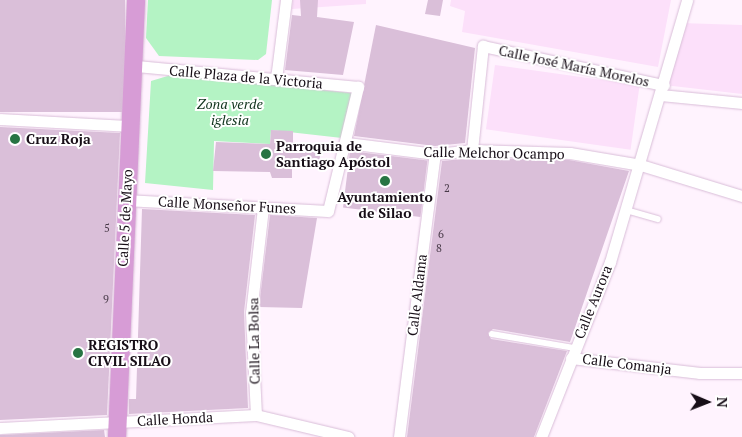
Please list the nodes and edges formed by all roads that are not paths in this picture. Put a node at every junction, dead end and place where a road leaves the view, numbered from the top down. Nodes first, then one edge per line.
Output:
1 (136, 0) edge
2 (286, 0) edge
3 (687, 0) edge
4 (134, 66) junction
5 (276, 79) junction
6 (663, 90) junction
7 (742, 103) edge
8 (0, 120) edge
9 (131, 126) junction
10 (348, 143) junction
11 (472, 150) junction
12 (435, 154) junction
13 (641, 166) junction
14 (742, 196) edge
15 (125, 200) junction
16 (263, 207) junction
17 (626, 210) junction
18 (658, 219) dead end
19 (492, 334) dead end
20 (573, 353) junction
21 (742, 373) edge
22 (256, 415) junction
23 (0, 428) edge
24 (117, 430) edge
25 (348, 437) edge
26 (398, 437) edge
27 (542, 437) edge

1 - 4 main road, Calle 5 de Mayo
2 - 5 street
3 - 6 street, Calle Aurora
4 - 5 street, Calle Plaza de la Victoria
4 - 9 main road, Calle 5 de Mayo
5 - 10 street, Calle Plaza de la Victoria
6 - 7 street, Calle José María Morelos
6 - 11 street, Calle José María Morelos
6 - 13 street, Calle Aurora
8 - 9 street
9 - 15 main road, Calle 5 de Mayo
10 - 12 street, Calle Melchor Ocampo
10 - 16 street, Calle Monseñor Funes
11 - 12 street, Calle Melchor Ocampo
11 - 13 street, Calle Melchor Ocampo
12 - 26 street, Calle Aldama
13 - 14 street, Calle Melchor Ocampo
13 - 17 street, Calle Aurora
15 - 16 street, Calle Monseñor Funes
15 - 24 main road, Calle 5 de Mayo
16 - 22 street, Calle La Bolsa
17 - 18 lane
17 - 20 street, Calle Aurora
19 - 20 lane
20 - 21 street, Calle Comanja
20 - 27 street, Calle Aurora
22 - 24 street, Calle Honda
22 - 25 street, Calle Honda
23 - 24 street, Calle Honda

